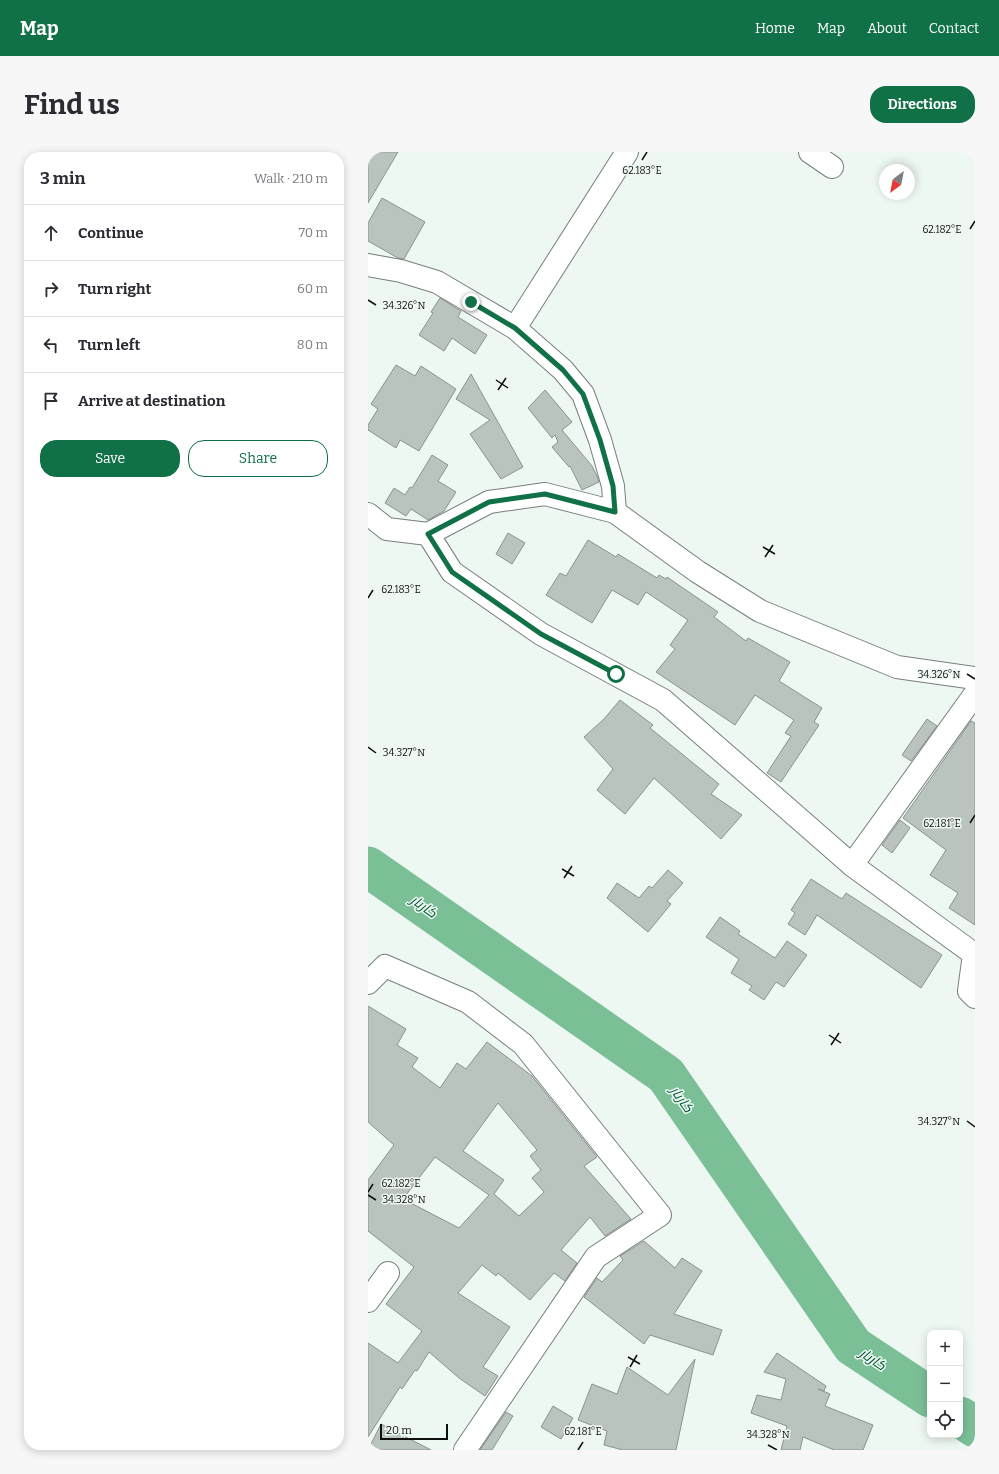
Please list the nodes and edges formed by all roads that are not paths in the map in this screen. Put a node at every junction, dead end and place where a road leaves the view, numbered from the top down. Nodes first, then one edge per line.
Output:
1 (627, 152) edge
2 (810, 152) edge
3 (832, 167) dead end
4 (368, 265) edge
5 (515, 328) junction
6 (615, 512) junction
7 (368, 514) edge
8 (428, 534) junction
9 (975, 678) edge
10 (975, 694) edge
11 (852, 865) junction
12 (974, 952) edge
13 (368, 983) edge
14 (975, 997) edge
15 (388, 1273) dead end
16 (368, 1301) edge
17 (465, 1450) edge

1 - 5 street
2 - 3 street
4 - 5 street
5 - 6 street
6 - 8 street
6 - 9 street
7 - 8 street
8 - 11 street
10 - 11 street
11 - 12 street
12 - 14 street
13 - 17 street
15 - 16 street

